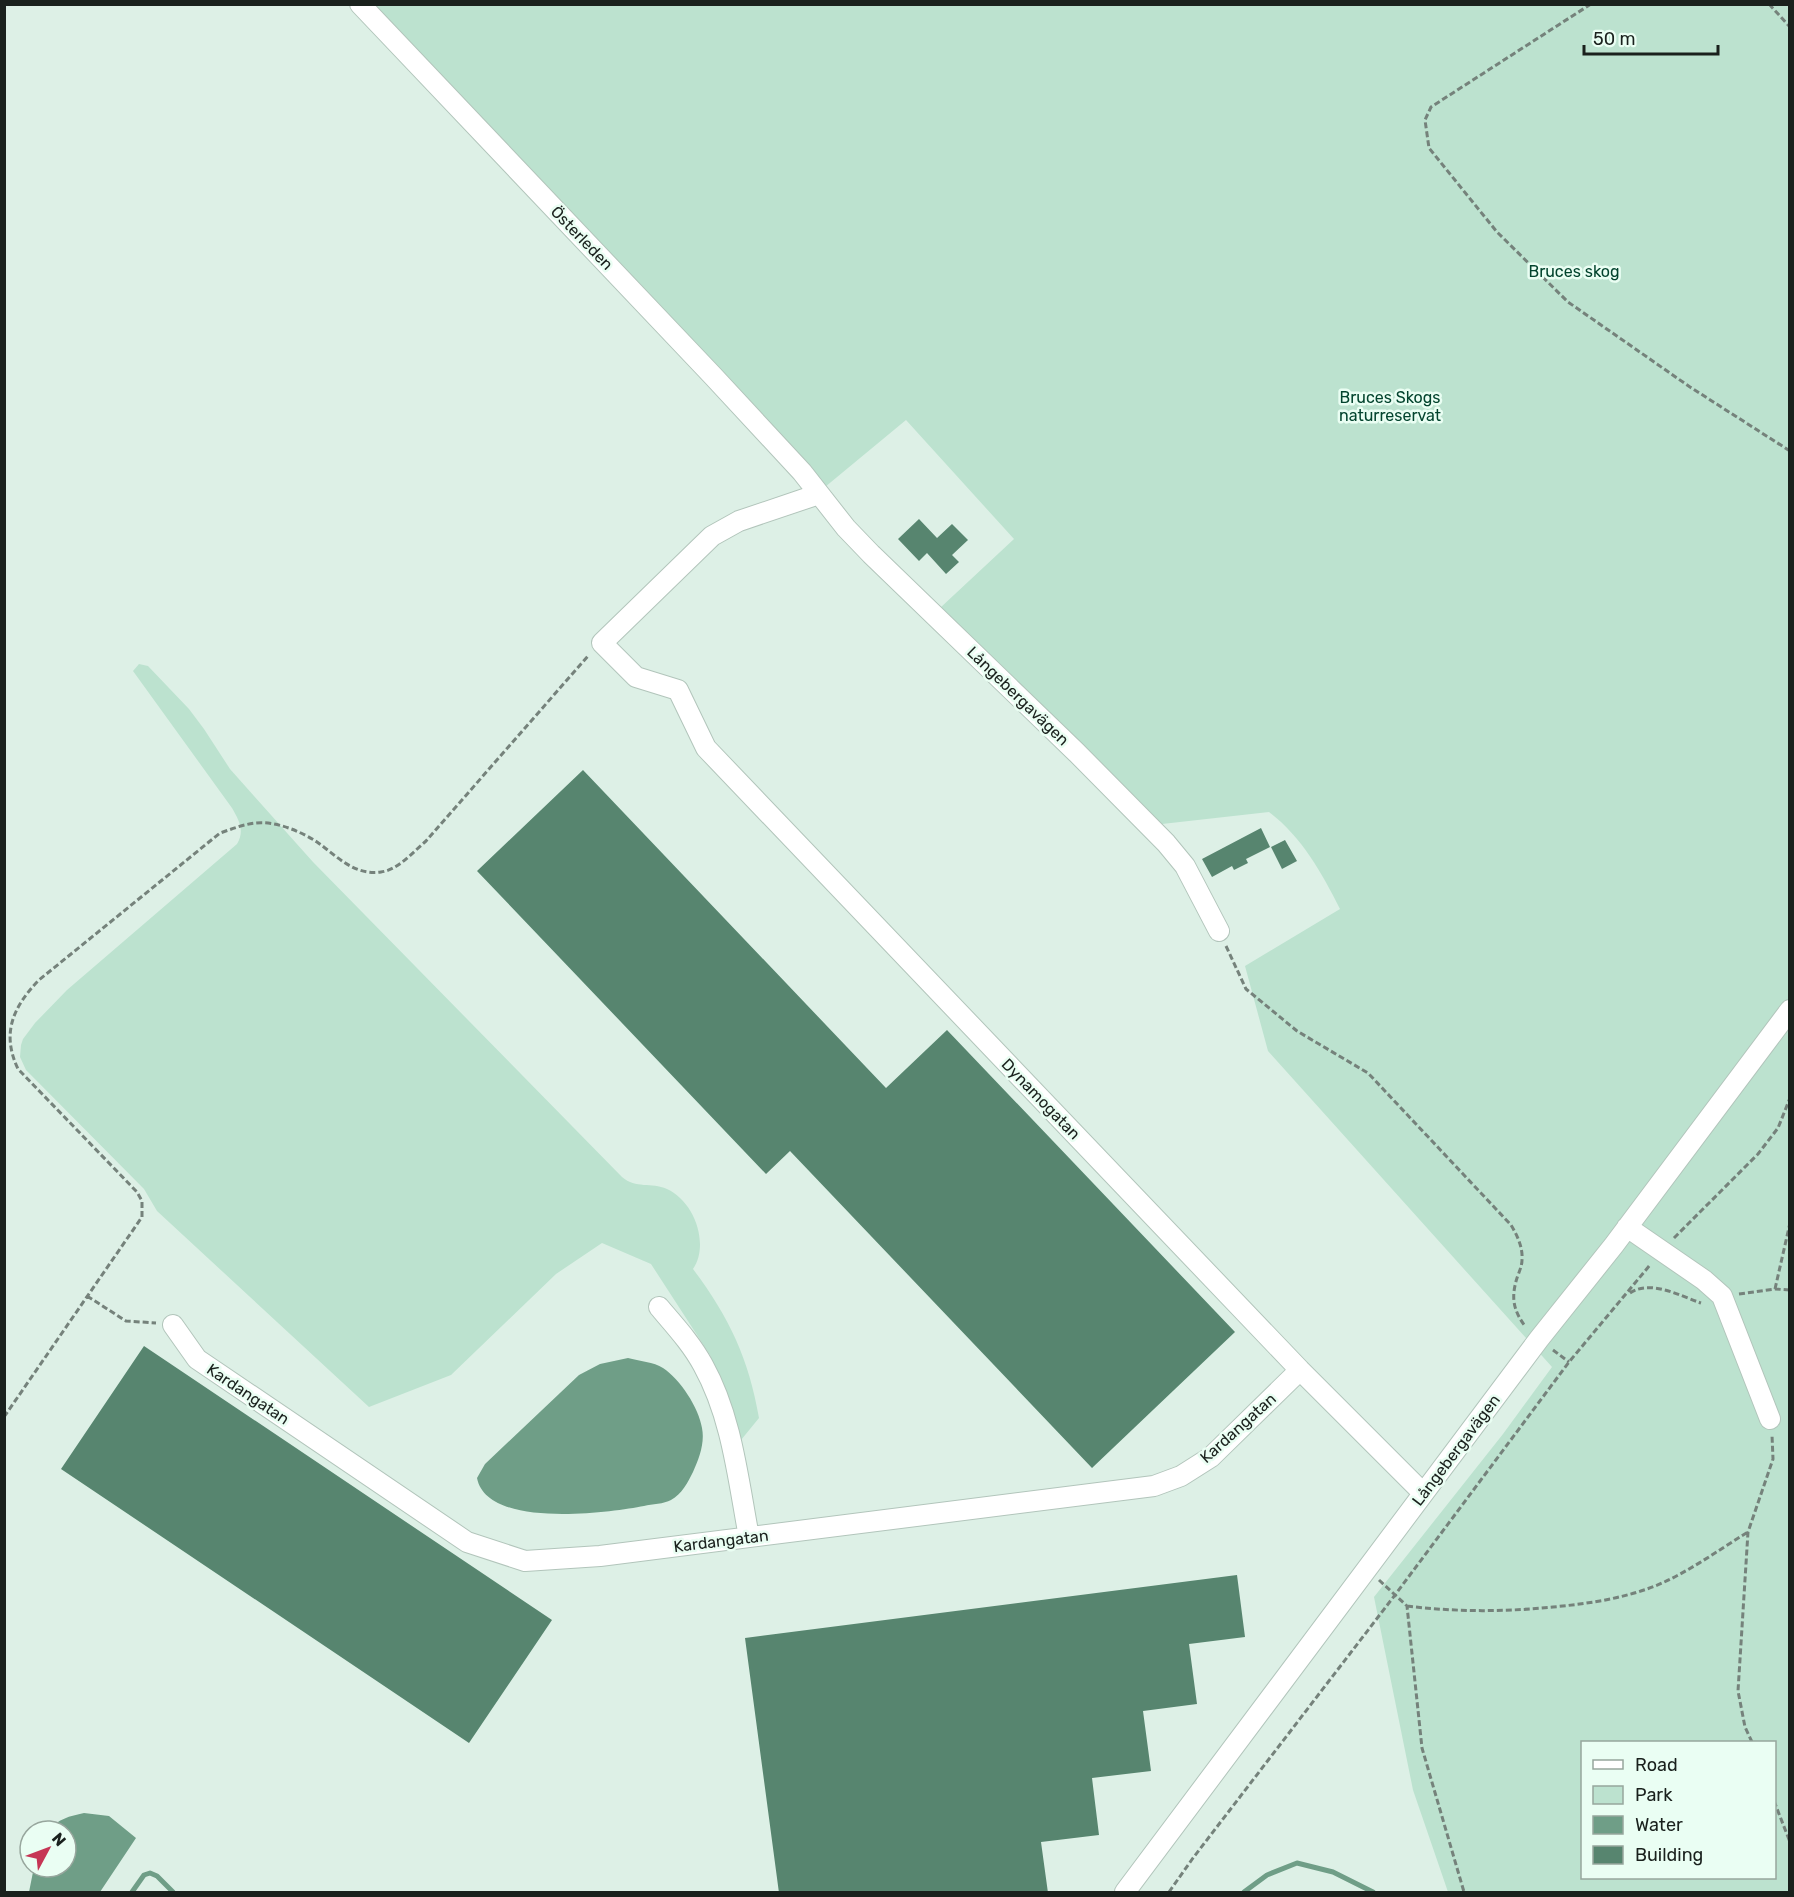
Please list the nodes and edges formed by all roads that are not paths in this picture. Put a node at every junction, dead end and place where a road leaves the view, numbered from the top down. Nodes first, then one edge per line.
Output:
1 (360, 4) edge
2 (802, 472) joint
3 (819, 494) junction
4 (1219, 931) road end
5 (1790, 1010) edge
6 (1627, 1227) junction
7 (658, 1307) dead end
8 (173, 1325) road end
9 (1300, 1370) junction
10 (1770, 1419) road end
11 (1423, 1493) junction
12 (748, 1537) junction
13 (1125, 1893) edge

1 - 2 street, Österleden
2 - 3 street, Långebergavägen
3 - 4 street, Långebergavägen
3 - 9 street, Dynamogatan
5 - 6 street, Långebergavägen
6 - 10 street
6 - 11 street, Långebergavägen
7 - 12 street
8 - 12 street, Kardangatan
9 - 11 street, Dynamogatan
9 - 12 street, Kardangatan
11 - 13 street, Långebergavägen

